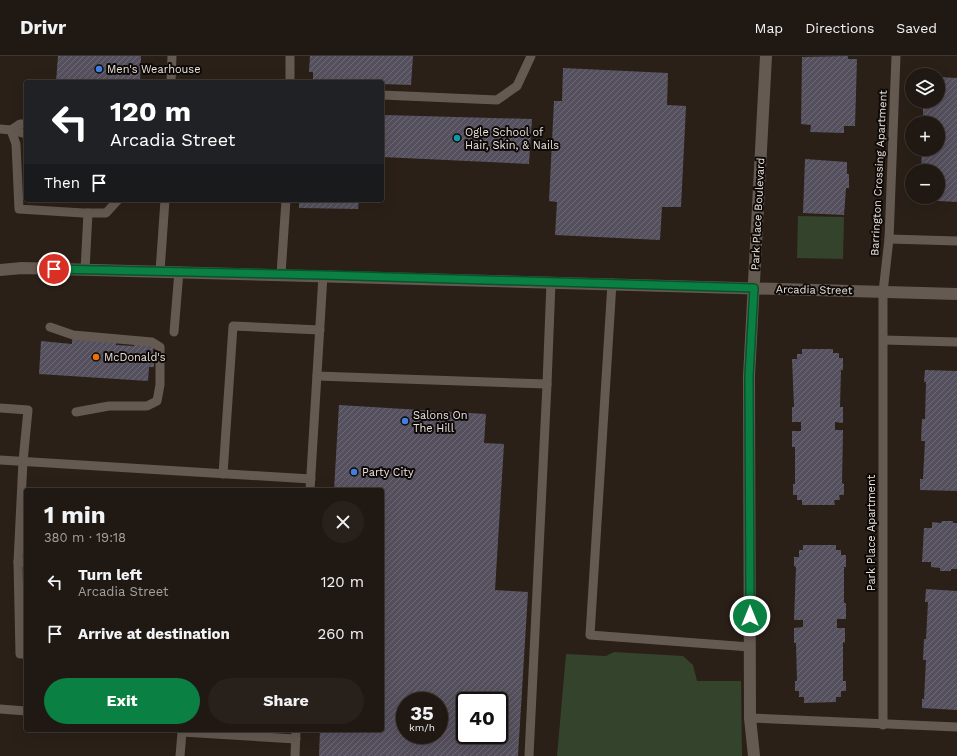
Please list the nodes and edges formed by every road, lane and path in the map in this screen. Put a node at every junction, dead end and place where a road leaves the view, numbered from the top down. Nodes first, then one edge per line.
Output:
1 (172, 56) edge
2 (290, 56) edge
3 (531, 56) edge
4 (766, 56) edge
5 (896, 56) edge
6 (171, 80) edge
7 (290, 80) edge
8 (384, 95) edge
9 (24, 124) edge
10 (0, 129) edge
11 (11, 130) junction
12 (24, 133) edge
13 (108, 202) edge
14 (116, 202) edge
15 (165, 202) edge
16 (286, 202) edge
17 (106, 212) junction
18 (88, 213) junction
19 (889, 239) junction
20 (957, 241) edge
21 (0, 260) edge
22 (22, 268) junction
23 (0, 270) edge
24 (85, 270) junction
25 (160, 271) junction
26 (179, 271) junction
27 (281, 274) junction
28 (323, 275) junction
29 (551, 282) junction
30 (612, 283) junction
31 (754, 288) junction
32 (883, 292) junction
33 (957, 294) edge
34 (50, 327) dead end
35 (320, 330) junction
36 (174, 332) dead end
37 (884, 340) junction
38 (957, 342) edge
39 (317, 376) junction
40 (547, 384) junction
41 (0, 408) edge
42 (76, 412) dead end
43 (0, 460) edge
44 (23, 461) junction
45 (223, 474) junction
46 (311, 480) junction
47 (310, 488) edge
48 (22, 562) edge
49 (22, 593) edge
50 (750, 648) junction
51 (24, 654) edge
52 (0, 709) edge
53 (24, 711) edge
54 (750, 718) junction
55 (883, 725) junction
56 (957, 727) edge
57 (181, 732) edge
58 (219, 732) edge
59 (296, 734) edge
60 (180, 756) edge
61 (295, 756) edge
62 (529, 756) edge
63 (754, 756) edge

1 - 6 lane
2 - 7 lane
3 - 8 lane
4 - 31 street, Park Place Boulevard
5 - 19 lane, Barrington Crossing Apartment
9 - 11 lane
10 - 11 lane
11 - 12 lane
11 - 18 lane
13 - 17 lane
14 - 17 lane
15 - 25 lane
16 - 27 lane
17 - 18 lane
18 - 24 lane
19 - 20 lane
19 - 32 lane, Barrington Crossing Apartment
21 - 22 street, Arcadia Street
22 - 23 street, Arcadia Street
22 - 24 street, Arcadia Street
24 - 25 street, Arcadia Street
25 - 26 street, Arcadia Street
26 - 27 street, Arcadia Street
26 - 36 lane
27 - 28 street, Arcadia Street
28 - 29 street, Arcadia Street
28 - 35 lane
29 - 30 street, Arcadia Street
29 - 40 lane
30 - 31 street, Arcadia Street
30 - 50 lane
31 - 32 street, Arcadia Street
31 - 50 street, Park Place Boulevard
32 - 33 street, Arcadia Street
32 - 37 lane, Park Place Apartment
34 - 42 lane
35 - 39 lane
35 - 45 lane
37 - 38 lane
37 - 55 lane, Park Place Apartment
39 - 40 lane
39 - 46 lane
40 - 62 lane
41 - 44 lane
43 - 44 lane
44 - 45 lane
44 - 48 lane
45 - 46 lane
46 - 47 lane
48 - 49 lane
49 - 51 lane
50 - 54 street, Park Place Boulevard
52 - 53 lane
54 - 55 lane
54 - 63 street, Park Place Boulevard
55 - 56 lane
57 - 60 lane
58 - 59 lane
59 - 61 lane

